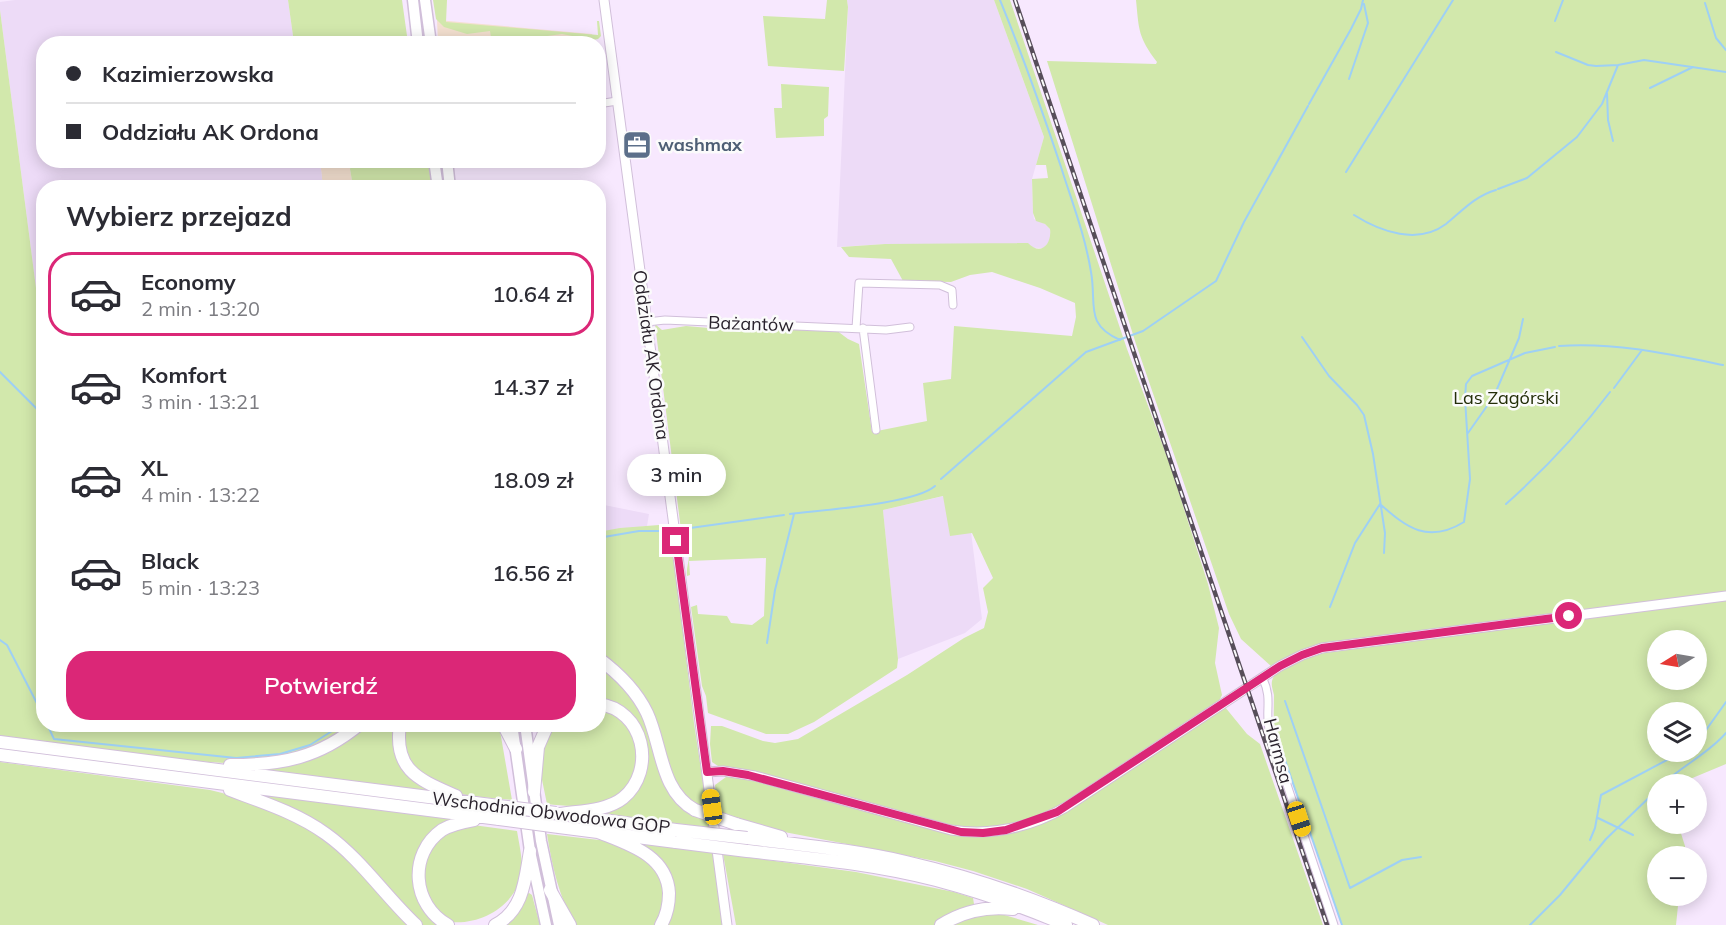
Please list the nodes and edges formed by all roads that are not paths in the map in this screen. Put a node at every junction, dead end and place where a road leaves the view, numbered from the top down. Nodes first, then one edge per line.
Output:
1 (412, 0) edge
2 (425, 0) edge
3 (604, 0) edge
4 (417, 36) edge
5 (429, 36) edge
6 (617, 101) junction
7 (606, 103) edge
8 (952, 305) dead end
9 (647, 322) junction
10 (910, 327) dead end
11 (860, 328) junction
12 (876, 430) dead end
13 (1726, 596) edge
14 (606, 665) edge
15 (1263, 679) junction
16 (606, 706) edge
17 (349, 732) edge
18 (400, 732) edge
19 (507, 732) edge
20 (513, 732) edge
21 (526, 732) edge
22 (545, 732) edge
23 (0, 742) edge
24 (516, 748) junction
25 (0, 755) edge
26 (188, 766) junction
27 (707, 772) junction
28 (209, 782) junction
29 (534, 792) junction
30 (471, 802) junction
31 (558, 814) junction
32 (484, 817) junction
33 (598, 832) junction
34 (676, 836) junction
35 (747, 845) junction
36 (798, 845) junction
37 (530, 851) junction
38 (550, 890) junction
39 (1035, 912) junction
40 (416, 925) edge
41 (448, 925) edge
42 (495, 925) edge
43 (546, 925) edge
44 (559, 925) edge
45 (570, 925) edge
46 (661, 925) edge
47 (727, 925) edge
48 (941, 925) edge
49 (1066, 925) edge
50 (1093, 925) edge
51 (1334, 925) edge

1 - 4 main road
2 - 5 main road
3 - 6 street, Oddziału AK Ordona
6 - 7 street
6 - 9 street, Oddziału AK Ordona
8 - 11 street
9 - 11 street, Bażantów
9 - 27 street, Oddziału AK Ordona
10 - 11 street, Bażantów
11 - 12 street
13 - 15 street
14 - 36 highway, bridge
15 - 27 street
15 - 51 street, Harmsa
16 - 31 highway
17 - 26 highway
18 - 30 highway
19 - 24 highway
20 - 24 main road
21 - 29 main road
22 - 29 highway
23 - 26 highway, Wschodnia Obwodowa GOP
24 - 37 main road
25 - 28 highway, Wschodnia Obwodowa GOP
26 - 30 highway, Wschodnia Obwodowa GOP
27 - 47 street, Oddziału AK Ordona
28 - 32 highway, Wschodnia Obwodowa GOP
28 - 40 highway
29 - 38 main road
30 - 31 highway, Wschodnia Obwodowa GOP, bridge
31 - 34 highway, Wschodnia Obwodowa GOP
32 - 33 highway, Wschodnia Obwodowa GOP, bridge
32 - 41 highway
33 - 34 highway, Wschodnia Obwodowa GOP
33 - 46 highway
34 - 35 highway, Wschodnia Obwodowa GOP, bridge
35 - 36 highway, Wschodnia Obwodowa GOP
35 - 39 highway, Wschodnia Obwodowa GOP
36 - 50 highway, Wschodnia Obwodowa GOP
37 - 42 highway
37 - 43 main road
38 - 44 main road
38 - 45 highway
39 - 48 highway
39 - 49 highway, Wschodnia Obwodowa GOP

